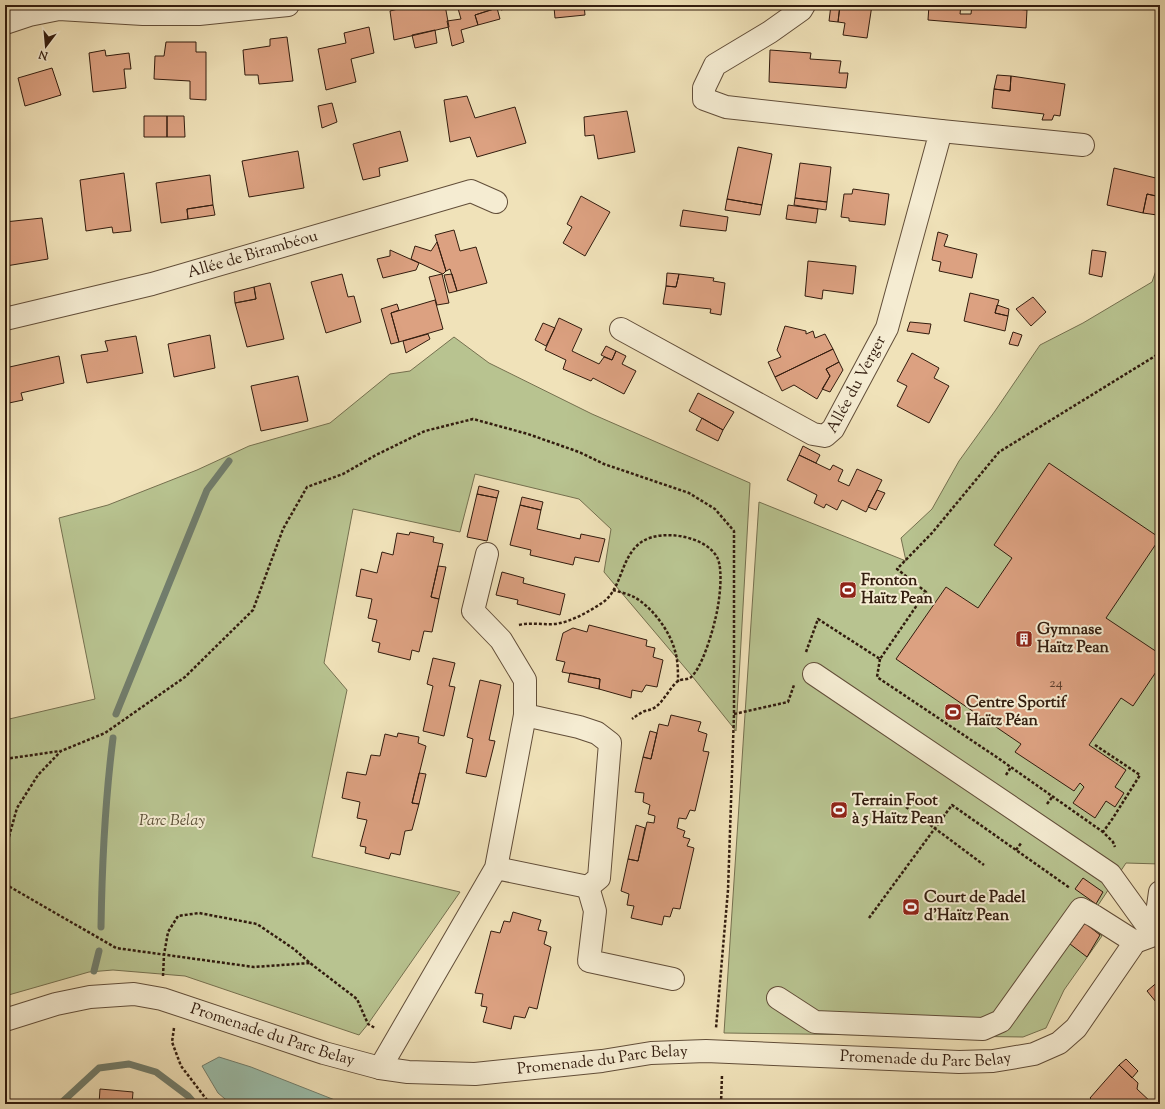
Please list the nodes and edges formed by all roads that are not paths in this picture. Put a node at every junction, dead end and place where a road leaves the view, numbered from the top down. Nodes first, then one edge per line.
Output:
1 (288, 5) edge
2 (804, 5) edge
3 (105, 9) edge
4 (5, 23) edge
5 (940, 131) junction
6 (1083, 145) dead end
7 (496, 202) dead end
8 (5, 319) edge
9 (621, 330) dead end
10 (487, 554) dead end
11 (804, 678) road end
12 (525, 716) junction
13 (496, 868) junction
14 (588, 887) junction
15 (1160, 892) edge
16 (1149, 937) edge
17 (673, 979) dead end
18 (778, 998) dead end
19 (5, 1020) edge
20 (380, 1068) junction

1 - 3 street
2 - 5 street
3 - 4 street
5 - 6 street
5 - 9 street, Allée du Verger
7 - 8 street, Allée de Birambéou
10 - 12 street
11 - 16 street
12 - 13 street
12 - 14 street
13 - 14 street
13 - 20 street
14 - 17 street
15 - 16 street
16 - 18 street
16 - 20 street, Promenade du Parc Belay
19 - 20 street, Promenade du Parc Belay

